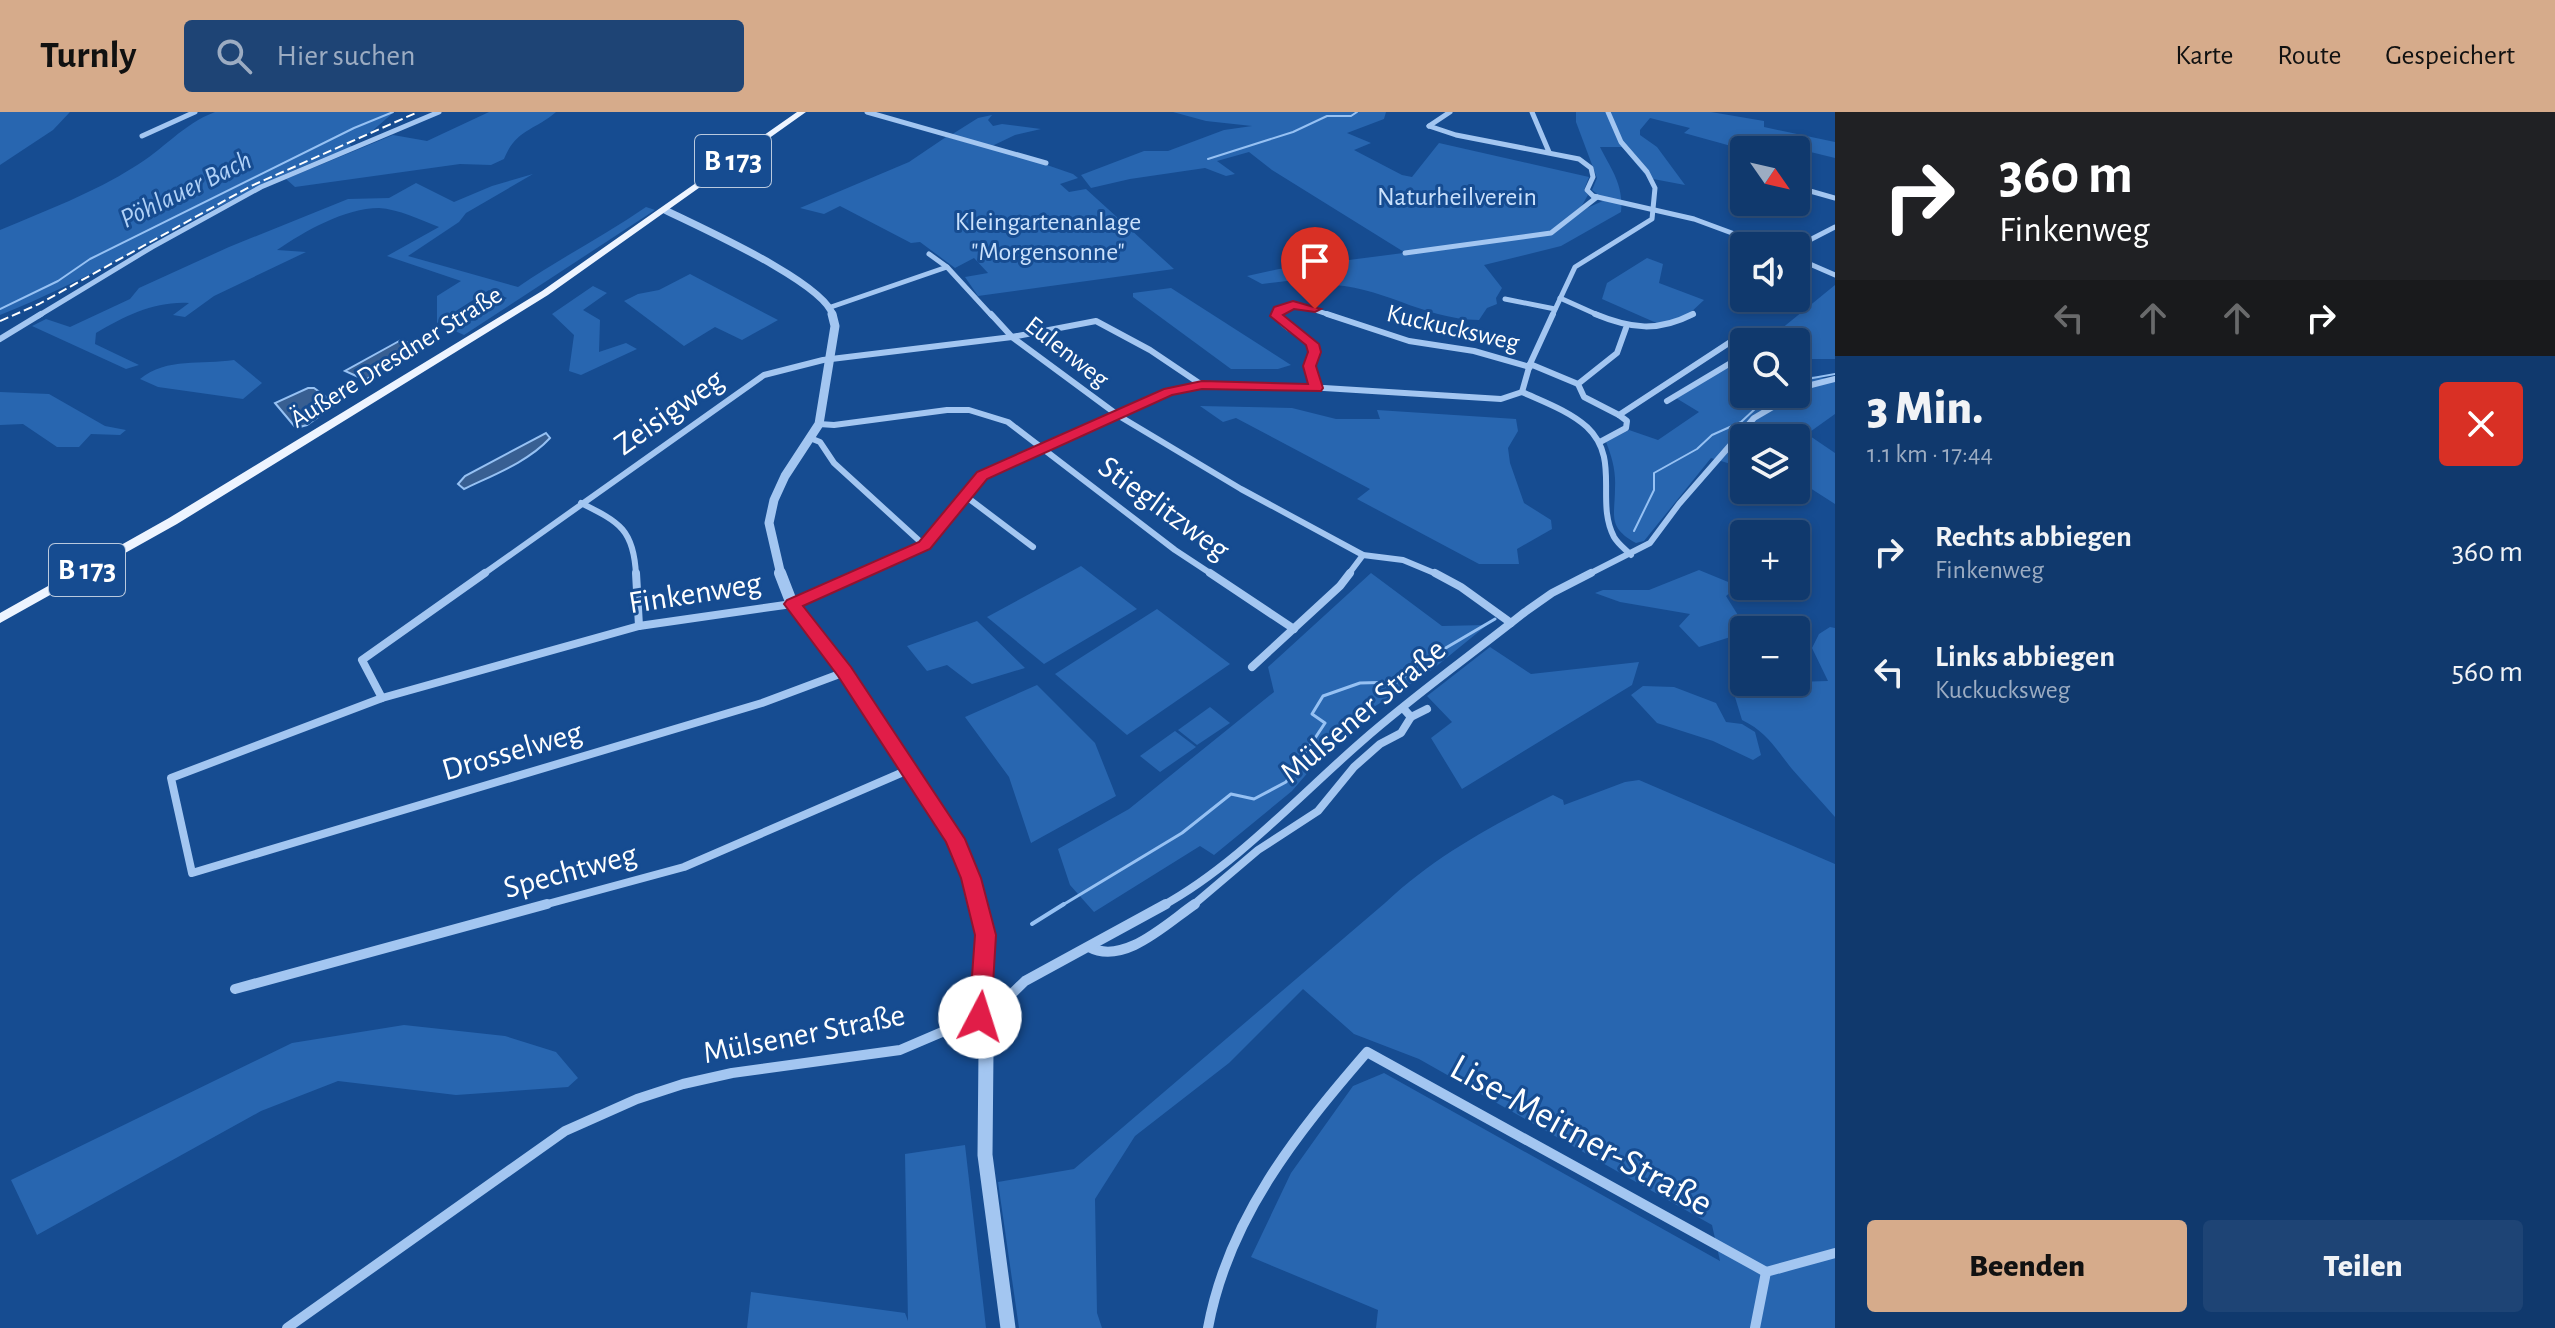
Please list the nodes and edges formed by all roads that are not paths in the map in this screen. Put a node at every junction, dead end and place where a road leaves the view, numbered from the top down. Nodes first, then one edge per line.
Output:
1 (195, 112) edge
2 (439, 112) edge
3 (802, 112) edge
4 (867, 112) edge
5 (1450, 112) edge
6 (1532, 112) edge
7 (1608, 112) edge
8 (142, 136) dead end
9 (1549, 152) junction
10 (1046, 163) dead end
11 (1810, 191) edge
12 (1597, 197) junction
13 (1835, 198) edge
14 (1652, 208) junction
15 (665, 210) junction
16 (1835, 227) edge
17 (1730, 232) edge
18 (1810, 240) edge
19 (1405, 253) dead end
20 (929, 254) dead end
21 (1810, 264) edge
22 (947, 267) junction
23 (1835, 275) edge
24 (1560, 298) junction
25 (1505, 299) dead end
26 (831, 307) junction
27 (1555, 309) junction
28 (1693, 314) dead end
29 (1626, 328) junction
30 (1012, 337) junction
31 (0, 339) edge
32 (1730, 343) edge
33 (831, 359) junction
34 (1730, 363) edge
35 (1530, 365) junction
36 (1835, 379) edge
37 (1578, 384) junction
38 (1202, 385) junction
39 (1810, 386) edge
40 (1317, 388) junction
41 (1522, 392) junction
42 (1667, 401) dead end
43 (1772, 408) edge
44 (1619, 415) junction
45 (1119, 416) junction
46 (819, 424) junction
47 (810, 438) junction
48 (1600, 442) junction
49 (1042, 447) junction
50 (964, 495) junction
51 (581, 503) junction
52 (925, 546) junction
53 (1033, 547) dead end
54 (1363, 555) junction
55 (1631, 555) junction
56 (792, 604) junction
57 (0, 619) edge
58 (1511, 623) junction
59 (639, 626) junction
60 (1294, 629) junction
61 (1252, 667) dead end
62 (845, 672) junction
63 (382, 698) junction
64 (1403, 708) junction
65 (1427, 709) dead end
66 (1411, 717) junction
67 (908, 770) junction
68 (192, 873) joint
69 (1089, 947) junction
70 (235, 989) dead end
71 (980, 1017) junction
72 (1835, 1253) edge
73 (1766, 1272) junction
74 (287, 1328) edge
75 (1008, 1328) edge
76 (1208, 1328) edge
77 (1755, 1328) edge

1 - 8 street
2 - 31 street
3 - 15 main road, Äußere Dresdner Straße / B 173
4 - 10 street
5 - 9 street
6 - 9 street
7 - 14 street
9 - 12 street
11 - 13 street
12 - 14 street
12 - 19 street
14 - 17 street
14 - 24 street
15 - 26 street
15 - 57 main road, Äußere Dresdner Straße / B 173
16 - 18 street
20 - 22 street, Eulenweg
21 - 23 street
22 - 26 street
22 - 30 street, Eulenweg
24 - 27 street
24 - 29 street
25 - 27 street
26 - 33 street
27 - 35 street
28 - 29 street
29 - 37 street
30 - 33 street, Zeisigweg
30 - 38 street, Zeisigweg
30 - 45 street, Eulenweg
32 - 44 street
33 - 46 street
33 - 51 street, Zeisigweg
34 - 42 street
35 - 37 street
35 - 40 street, Kuckucksweg
35 - 41 street
36 - 39 street, Mülsener Straße
37 - 44 street
38 - 40 street, Finkenweg
38 - 45 street, Finkenweg
40 - 41 street, Finkenweg
41 - 48 street
43 - 55 street, Mülsener Straße
44 - 48 street
45 - 49 street, Finkenweg
45 - 54 street, Eulenweg
46 - 47 street
46 - 49 street, Stieglitzweg
47 - 52 street
47 - 56 street
48 - 55 street
49 - 50 street, Finkenweg
49 - 60 street, Stieglitzweg
50 - 52 street, Finkenweg
50 - 53 street
51 - 59 street
51 - 63 street, Zeisigweg
52 - 56 street, Finkenweg
54 - 58 street
54 - 60 street
55 - 58 street, Mülsener Straße
56 - 59 street, Finkenweg
56 - 62 street
58 - 64 street, Mülsener Straße
59 - 63 street, Finkenweg
60 - 61 street
62 - 67 street
62 - 68 street, Drosselweg
63 - 68 street, Finkenweg
64 - 66 street
64 - 69 street, Mülsener Straße
65 - 66 street
66 - 69 street
67 - 70 street, Spechtweg
67 - 71 street
69 - 71 street, Mülsener Straße
71 - 74 street, Mülsener Straße
71 - 75 street
72 - 73 street
73 - 76 street, Lise-Meitner-Straße
73 - 77 street

